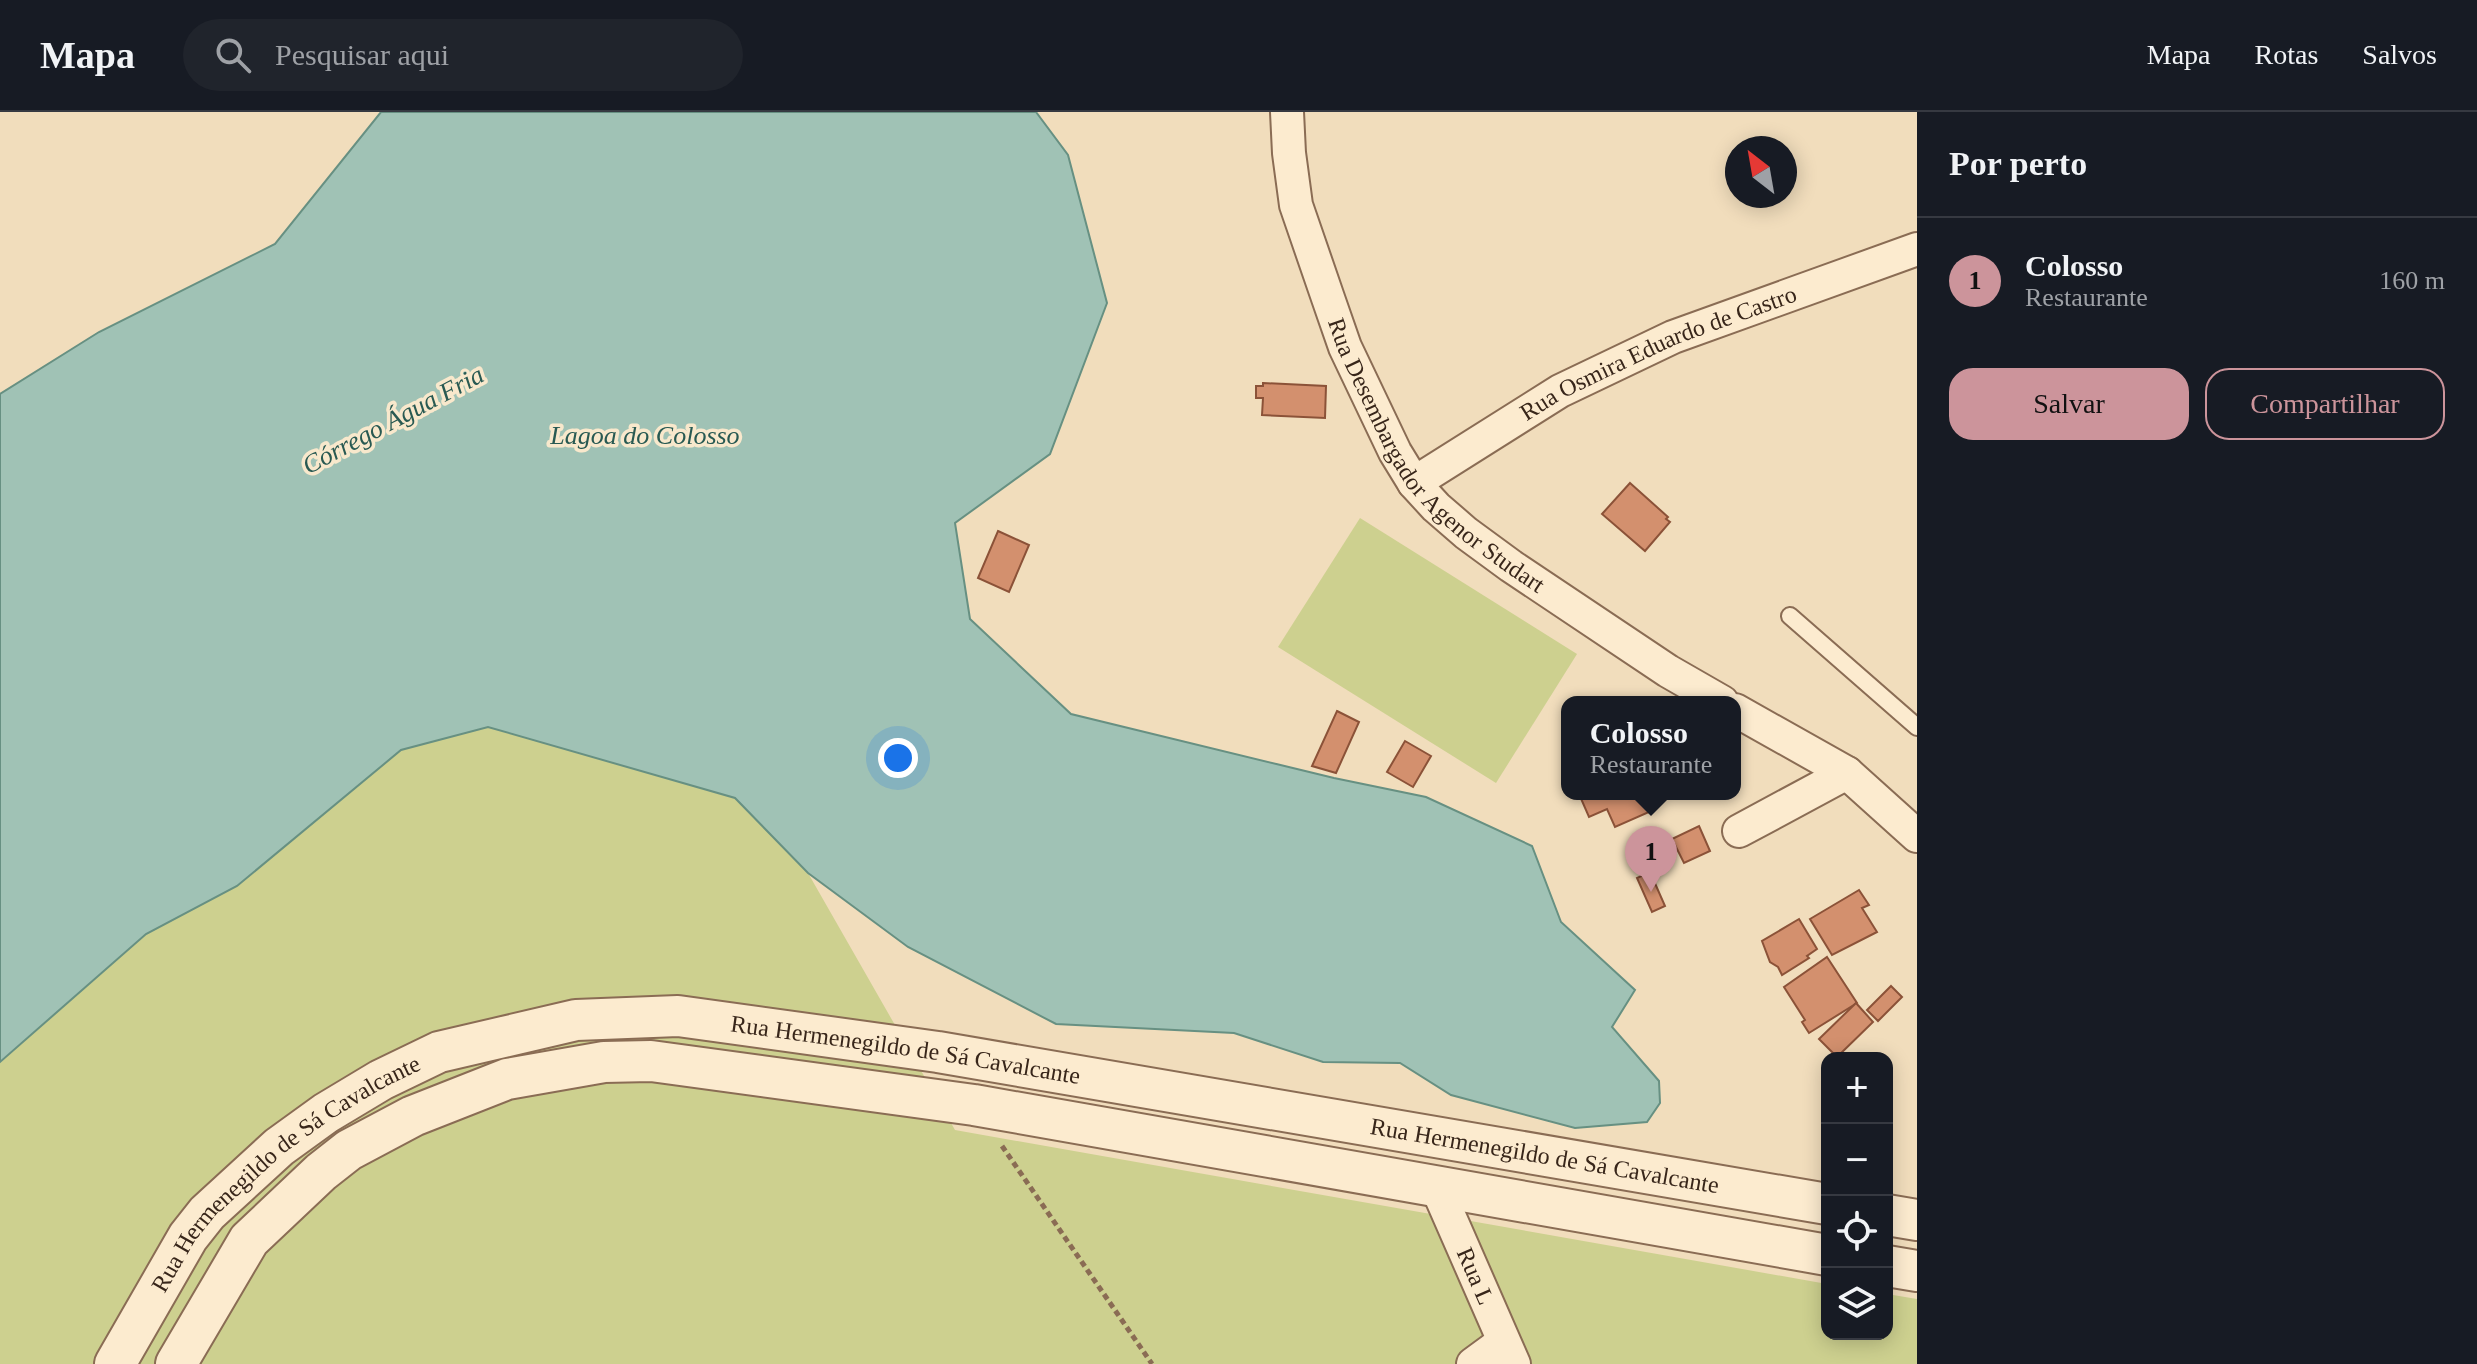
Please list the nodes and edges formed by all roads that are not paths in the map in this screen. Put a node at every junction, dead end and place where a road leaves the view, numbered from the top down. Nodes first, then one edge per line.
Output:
1 (1287, 112) edge
2 (1917, 249) edge
3 (1414, 483) junction
4 (1790, 616) dead end
5 (1712, 696) edge
6 (1741, 713) edge
7 (1917, 727) edge
8 (1847, 773) junction
9 (1739, 831) dead end
10 (1917, 836) edge
11 (1437, 1188) junction
12 (1821, 1203) edge
13 (1893, 1216) edge
14 (1917, 1220) edge
15 (1821, 1254) edge
16 (1893, 1267) edge
17 (1917, 1271) edge
18 (1508, 1353) edge
19 (115, 1364) edge
20 (176, 1364) edge
21 (1473, 1364) edge

1 - 3 street, Rua Desembargador Agenor Studart
2 - 3 street, Rua Osmira Eduardo de Castro
3 - 5 street, Rua Desembargador Agenor Studart
4 - 7 lane
6 - 8 street
8 - 9 street
8 - 10 street
11 - 15 street, Rua Hermenegildo de Sá Cavalcante
11 - 18 street, Rua L
11 - 20 street, Rua Hermenegildo de Sá Cavalcante
12 - 19 street, Rua Hermenegildo de Sá Cavalcante
13 - 14 street
16 - 17 street
18 - 21 street

